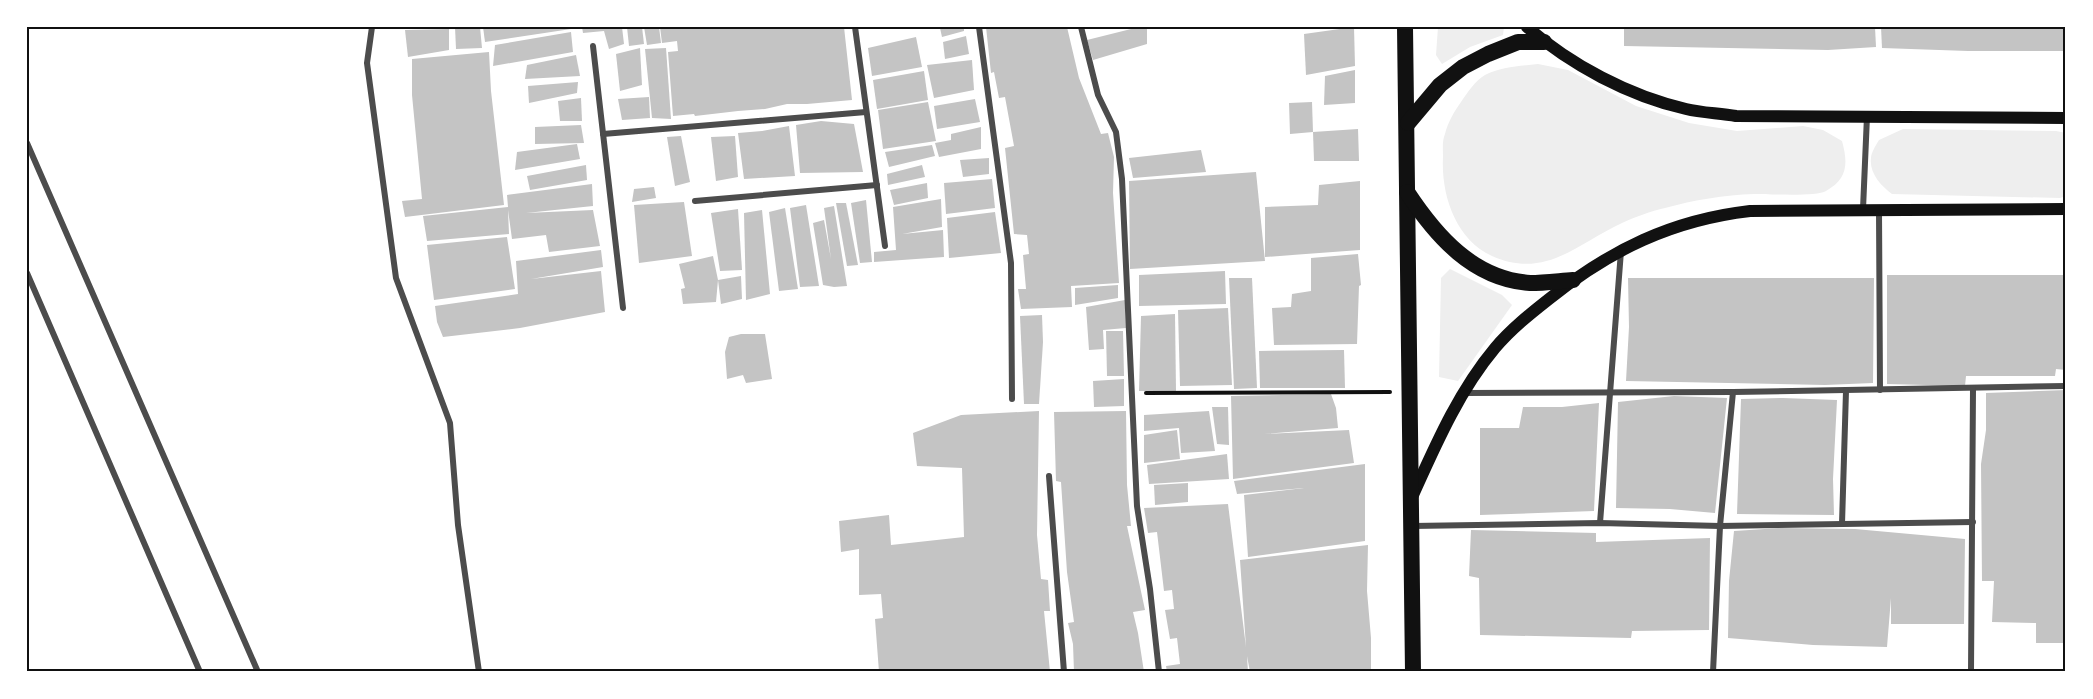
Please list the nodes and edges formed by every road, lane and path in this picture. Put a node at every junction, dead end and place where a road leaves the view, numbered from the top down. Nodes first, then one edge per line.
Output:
1 (372, 27) edge
2 (855, 27) edge
3 (979, 27) edge
4 (1081, 27) edge
5 (1405, 27) edge
6 (1527, 27) edge
7 (1544, 42) junction
8 (593, 46) dead end
9 (866, 112) junction
10 (1867, 116) junction
11 (2066, 118) edge
12 (1408, 123) junction
13 (603, 134) junction
14 (27, 143) edge
15 (877, 185) junction
16 (1407, 192) junction
17 (695, 201) dead end
18 (1863, 209) junction
19 (1879, 209) junction
20 (2066, 209) edge
21 (885, 246) dead end
22 (1621, 250) junction
23 (27, 273) edge
24 (1572, 280) junction
25 (623, 308) dead end
26 (2066, 386) edge
27 (1973, 389) junction
28 (1880, 390) junction
29 (1846, 391) junction
30 (1409, 392) junction
31 (1611, 392) junction
32 (1733, 392) junction
33 (1133, 393) junction
34 (1464, 393) junction
35 (1012, 399) dead end
36 (1049, 476) dead end
37 (1410, 501) junction
38 (1973, 522) junction
39 (1600, 523) junction
40 (1842, 524) junction
41 (1412, 526) junction
42 (1720, 526) junction
43 (200, 672) edge
44 (258, 672) edge
45 (479, 672) edge
46 (1064, 672) edge
47 (1159, 672) edge
48 (1413, 672) edge
49 (1713, 672) edge
50 (1971, 672) edge

1 - 45 street
2 - 9 street
3 - 35 street
4 - 33 street
5 - 12 highway
6 - 7 main road
7 - 10 main road
7 - 12 highway
8 - 13 street
9 - 13 street
9 - 15 street
10 - 11 main road
10 - 18 street
12 - 16 highway
13 - 25 street
14 - 44 street
15 - 17 street
15 - 21 street
16 - 24 highway
16 - 30 highway
18 - 19 main road
18 - 22 main road
19 - 20 main road
19 - 28 street
22 - 24 main road
22 - 31 street
23 - 43 street
24 - 34 main road
26 - 27 street
27 - 28 street
27 - 38 street
28 - 29 street
29 - 32 street
29 - 40 street
30 - 33 path
30 - 37 highway
31 - 32 street
31 - 34 street
31 - 39 street
32 - 42 street
33 - 47 street
34 - 37 main road
36 - 46 street
37 - 41 highway
38 - 40 street
38 - 50 street
39 - 41 street
39 - 42 street
40 - 42 street
41 - 48 highway
42 - 49 street

